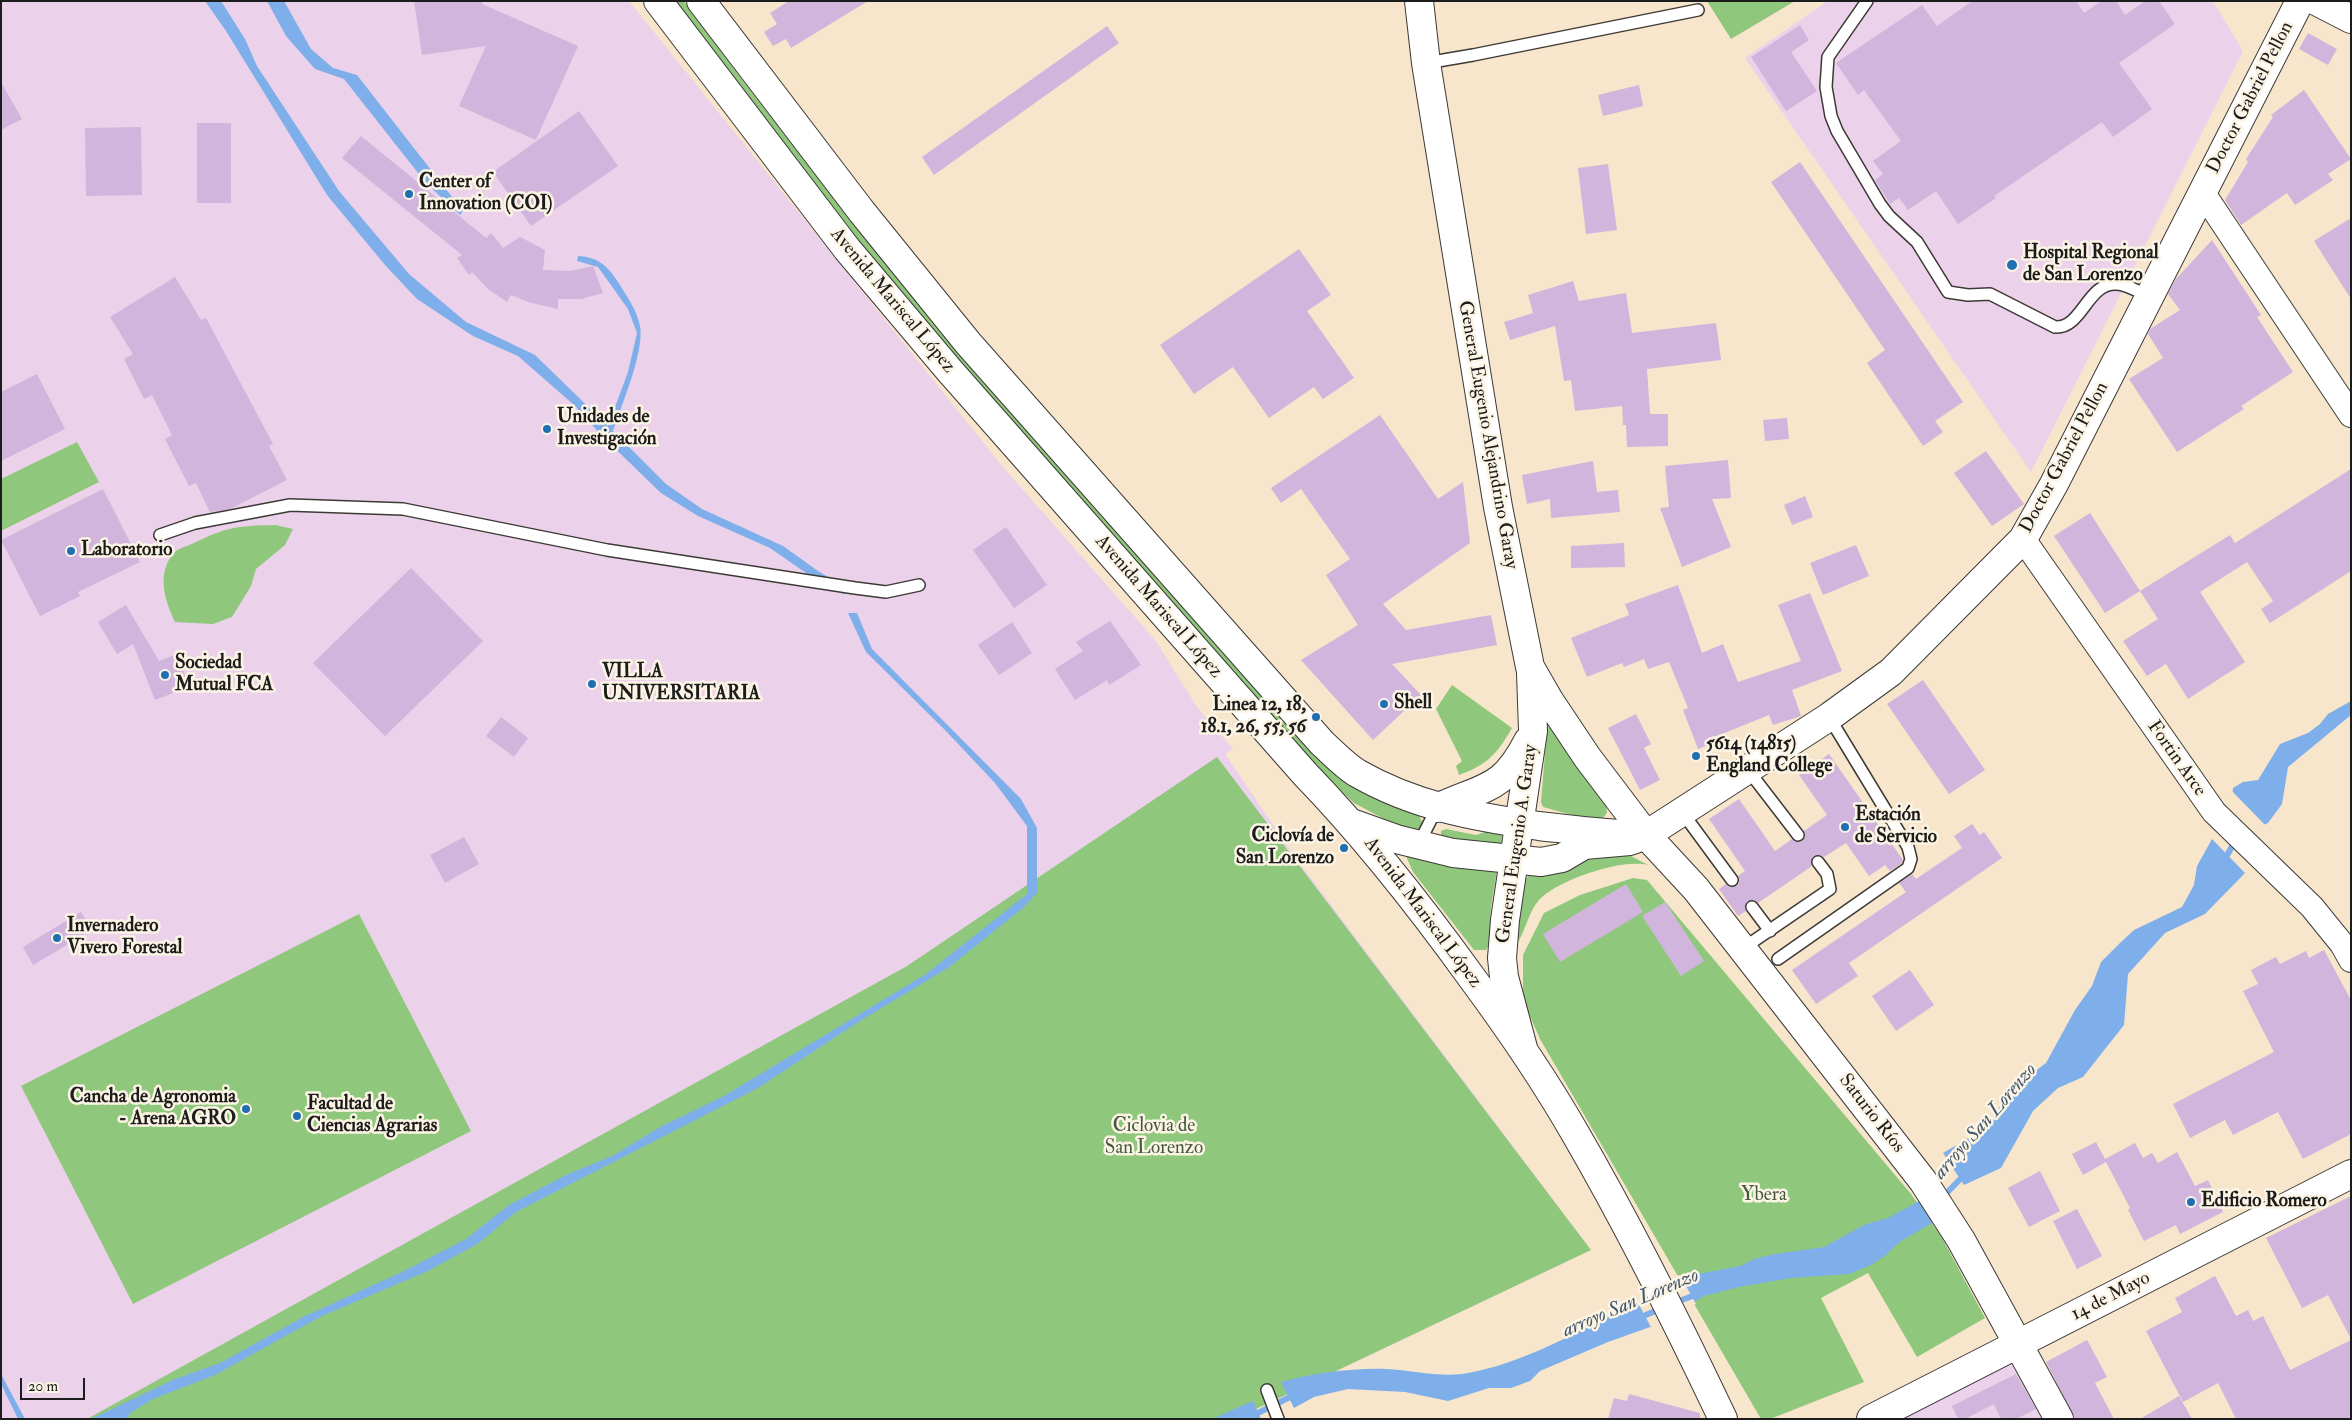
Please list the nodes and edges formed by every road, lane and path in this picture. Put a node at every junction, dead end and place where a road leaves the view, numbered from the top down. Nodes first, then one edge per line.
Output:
1 (658, 1) edge
2 (701, 1) edge
3 (1419, 1) edge
4 (1867, 1) edge
5 (2300, 1) edge
6 (2316, 1) edge
7 (1698, 10) dead end
8 (2351, 19) edge
9 (1426, 63) junction
10 (2202, 193) junction
11 (2148, 296) junction
12 (2351, 415) edge
13 (160, 535) dead end
14 (2023, 539) junction
15 (919, 586) dead end
16 (1530, 667) junction
17 (1829, 717) junction
18 (1533, 731) junction
19 (1748, 770) junction
20 (1437, 808) junction
21 (1682, 812) junction
22 (1520, 823) junction
23 (1354, 824) junction
24 (1646, 834) junction
25 (1798, 835) dead end
26 (1418, 845) junction
27 (1514, 860) junction
28 (1818, 862) dead end
29 (1732, 880) dead end
30 (1752, 907) dead end
31 (1770, 931) junction
32 (1742, 949) junction
33 (1778, 959) dead end
34 (2351, 960) edge
35 (1524, 1049) junction
36 (2351, 1174) edge
37 (2019, 1344) junction
38 (1267, 1390) dead end
39 (1278, 1418) edge
40 (1723, 1419) edge
41 (1870, 1419) edge
42 (2059, 1419) edge

1 - 23 main road, Avenida Mariscal López
2 - 20 main road, Avenida Mariscal López
3 - 9 main road, General Eugenio Alejandrino Garay
4 - 11 lane
5 - 10 main road, Doctor Gabriel Pellon
6 - 8 main road
7 - 9 lane
9 - 16 main road, General Eugenio Alejandrino Garay
10 - 11 main road, Doctor Gabriel Pellon
10 - 12 street
11 - 14 main road, Doctor Gabriel Pellon
13 - 15 lane
14 - 17 main road, Doctor Gabriel Pellon
14 - 34 street, Fortin Arce
16 - 18 main road, General Eugenio A. Garay
16 - 24 main road, General Eugenio Alejandrino Garay
17 - 19 main road, Doctor Gabriel Pellon
17 - 33 lane
18 - 20 main road
18 - 22 main road, General Eugenio A. Garay
19 - 21 main road, Doctor Gabriel Pellon
19 - 25 lane
20 - 22 main road, Avenida Mariscal López
20 - 26 lane
21 - 24 main road, Doctor Gabriel Pellon
21 - 29 lane
22 - 24 main road, Avenida Mariscal López
22 - 27 main road, General Eugenio A. Garay
23 - 26 main road, Doctor Gabriel Pellon
23 - 35 main road, Avenida Mariscal López
24 - 27 main road, Doctor Gabriel Pellon
24 - 32 main road, Saturio Ríos
26 - 27 main road, Doctor Gabriel Pellon
27 - 35 main road, General Eugenio A. Garay
28 - 31 lane
30 - 31 lane
31 - 32 lane
32 - 37 main road, Saturio Ríos
35 - 40 main road, Avenida Mariscal López
36 - 37 main road, 14 de Mayo
37 - 41 main road, 14 de Mayo
37 - 42 main road, Saturio Ríos
38 - 39 lane

